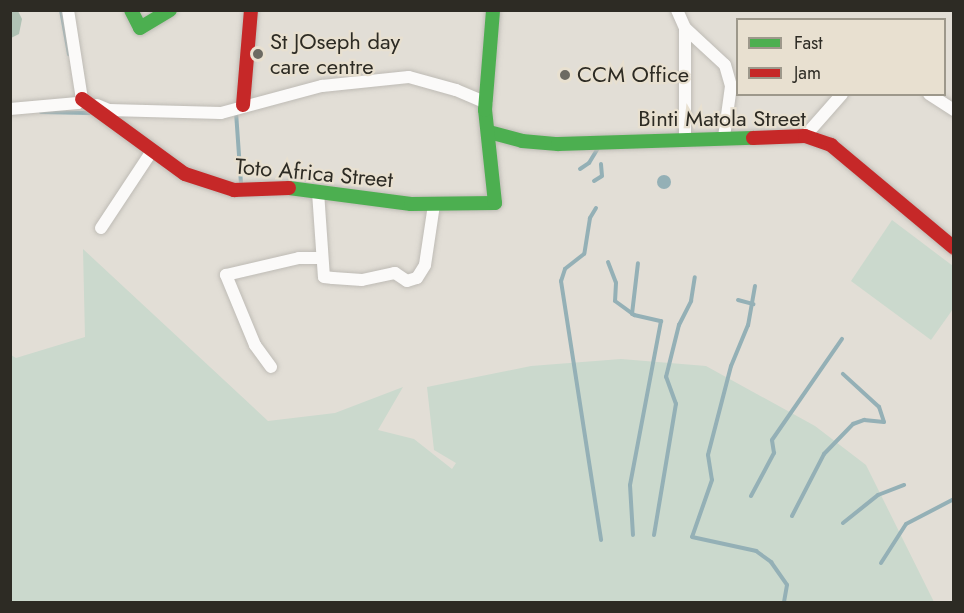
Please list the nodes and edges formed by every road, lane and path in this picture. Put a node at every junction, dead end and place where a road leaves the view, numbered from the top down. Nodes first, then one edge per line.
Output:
1 (68, 10) edge
2 (131, 10) edge
3 (170, 10) edge
4 (251, 10) edge
5 (493, 10) edge
6 (677, 10) edge
7 (685, 28) junction
8 (840, 96) edge
9 (933, 96) edge
10 (82, 99) junction
11 (486, 103) junction
12 (243, 105) junction
13 (10, 109) edge
14 (954, 110) edge
15 (489, 132) junction
16 (805, 136) junction
17 (724, 137) junction
18 (685, 138) junction
19 (153, 151) junction
20 (318, 192) junction
21 (434, 205) junction
22 (101, 228) dead end
23 (954, 248) edge
24 (321, 258) junction
25 (271, 367) dead end

1 - 10 street
2 - 3 street
4 - 12 street
5 - 11 street
6 - 7 street
7 - 17 street
7 - 18 street
8 - 16 street
9 - 14 street
10 - 12 street
10 - 13 street
10 - 19 street, Toto Africa Street
11 - 12 street
11 - 15 street
15 - 18 street, Binti Matola Street
15 - 21 street, Toto Africa Street
16 - 17 street, Binti Matola Street
16 - 23 street, Binti Matola Street
17 - 18 street, Binti Matola Street
19 - 20 street, Toto Africa Street
19 - 22 street
20 - 21 street, Toto Africa Street
20 - 24 street
21 - 24 street
24 - 25 street

